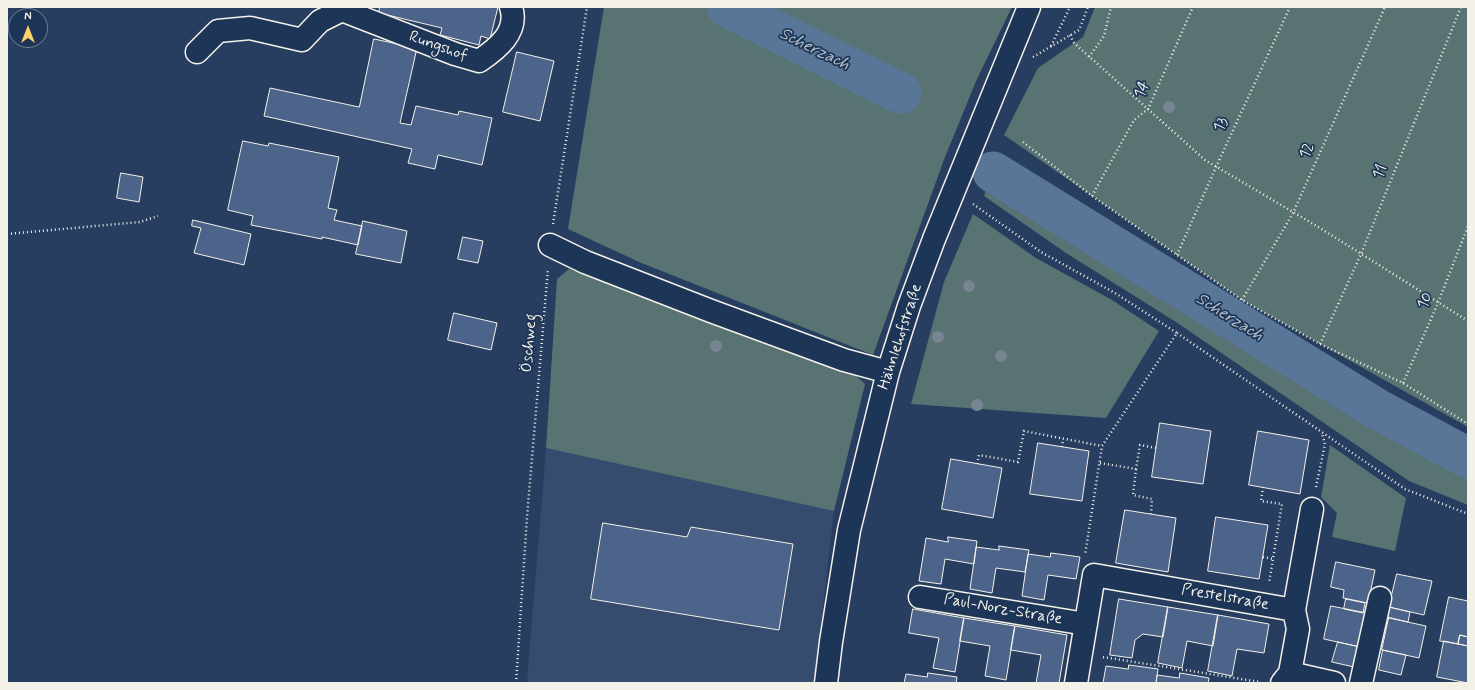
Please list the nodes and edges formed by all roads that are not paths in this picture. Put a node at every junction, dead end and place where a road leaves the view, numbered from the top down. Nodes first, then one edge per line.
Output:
1 (511, 7) edge
2 (1029, 7) edge
3 (357, 11) edge
4 (196, 52) dead end
5 (550, 245) road end
6 (888, 372) junction
7 (1312, 509) road end
8 (1094, 575) joint
9 (920, 596) dead end
10 (1380, 598) dead end
11 (1294, 610) junction
12 (1086, 624) junction
13 (1286, 678) edge
14 (826, 683) edge
15 (1076, 683) edge
16 (1334, 683) edge
17 (1361, 683) edge

1 - 3 street, Rungshof
2 - 6 street, Hähnlehofstraße
3 - 4 street, Rungshof
5 - 6 street
6 - 14 street, Hähnlehofstraße
7 - 11 street
8 - 11 street, Prestelstraße
8 - 12 street, Paul-Norz-Straße
9 - 12 street, Paul-Norz-Straße
10 - 17 street
11 - 13 street
12 - 15 street, Paul-Norz-Straße
13 - 16 street

